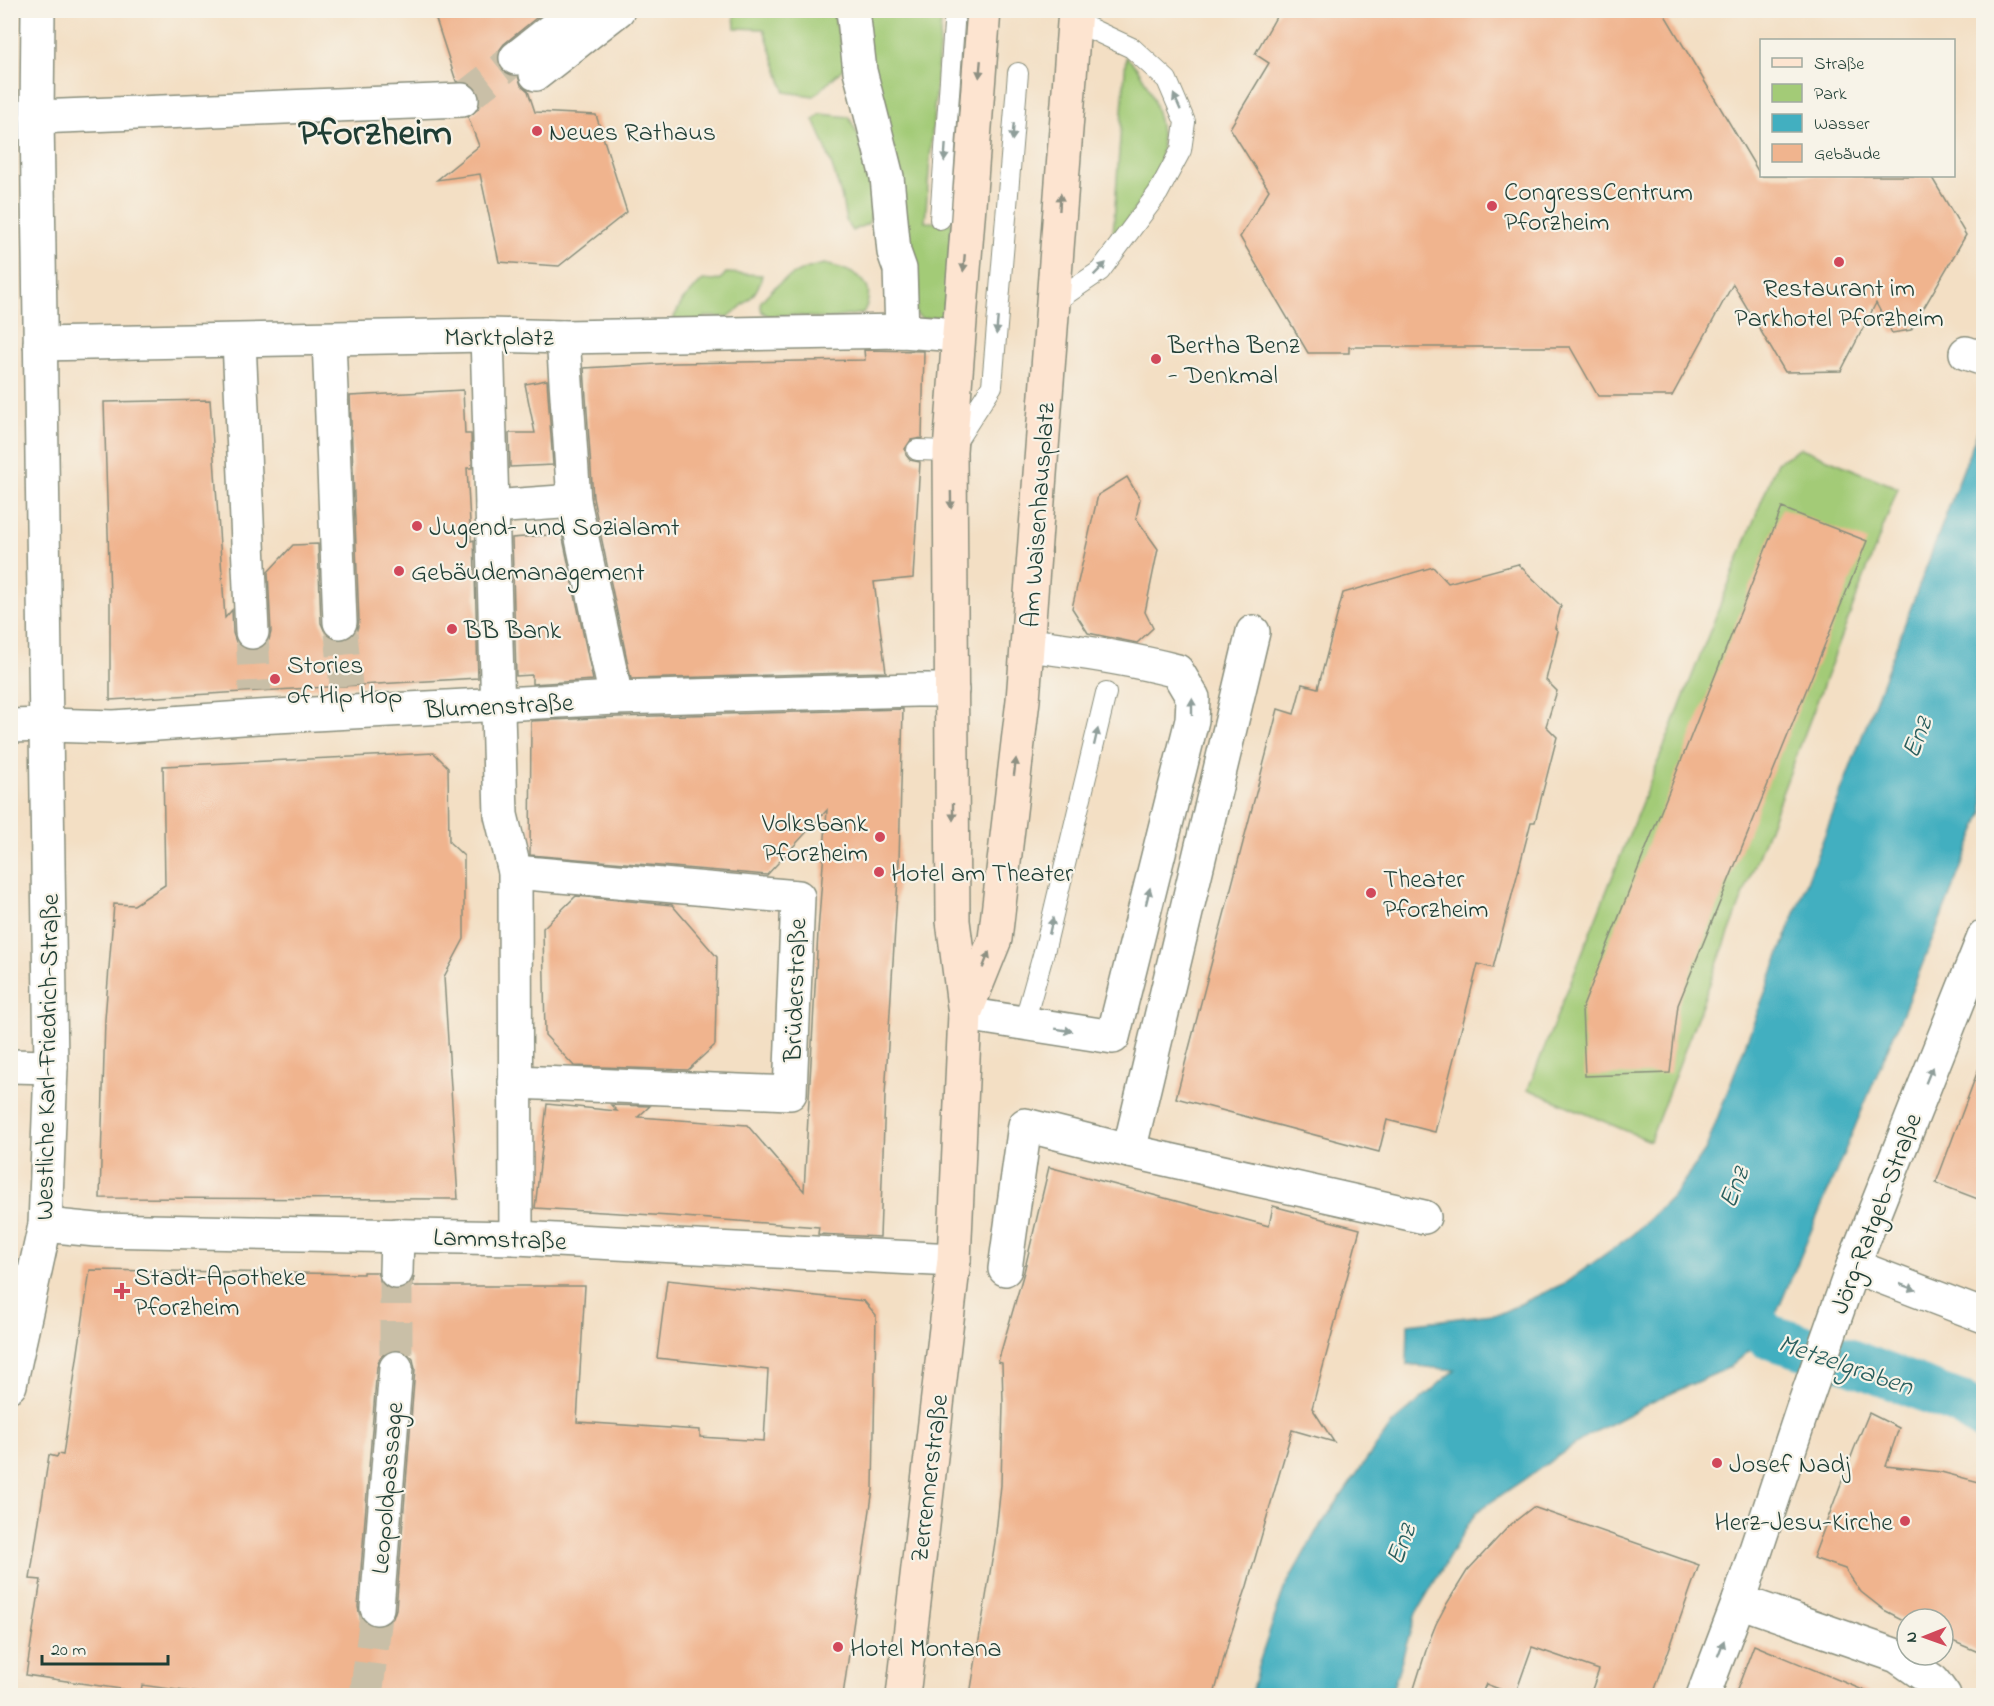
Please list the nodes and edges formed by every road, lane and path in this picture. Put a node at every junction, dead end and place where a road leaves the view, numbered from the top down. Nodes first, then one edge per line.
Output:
1 (38, 10) edge
2 (577, 10) edge
3 (618, 10) edge
4 (853, 10) edge
5 (955, 10) edge
6 (984, 10) edge
7 (1074, 16) edge
8 (1018, 73) dead end
9 (462, 100) tunnel mouth
10 (37, 117) junction
11 (940, 219) dead end
12 (1053, 303) junction
13 (902, 331) junction
14 (958, 334) junction
15 (487, 335) junction
16 (563, 337) junction
17 (329, 339) junction
18 (239, 341) junction
19 (40, 344) junction
20 (917, 450) dead end
21 (950, 451) junction
22 (573, 501) junction
23 (492, 507) junction
24 (340, 622) tunnel mouth
25 (252, 632) tunnel mouth
26 (1253, 632) dead end
27 (1028, 645) junction
28 (952, 690) junction
29 (1106, 693) dead end
30 (616, 698) junction
31 (499, 705) junction
32 (47, 725) junction
33 (10, 726) edge
34 (515, 872) junction
35 (1983, 937) edge
36 (965, 1014) junction
37 (1024, 1023) junction
38 (10, 1066) edge
39 (51, 1068) junction
40 (515, 1082) junction
41 (1129, 1151) junction
42 (1424, 1217) dead end
43 (45, 1225) junction
44 (397, 1235) junction
45 (516, 1238) junction
46 (954, 1260) junction
47 (1005, 1269) dead end
48 (396, 1272) tunnel mouth
49 (1848, 1280) junction
50 (1983, 1316) edge
51 (396, 1368) tunnel mouth
52 (10, 1385) edge
53 (1739, 1601) junction
54 (377, 1608) tunnel mouth
55 (903, 1695) edge
56 (1702, 1695) edge
57 (1944, 1695) edge

1 - 10 street, Westliche Karl-Friedrich-Straße
2 - 3 street
4 - 13 street
5 -> 11 lane
6 -> 14 main road, Am Waisenhausplatz
12 -> 7 main road, Am Waisenhausplatz
12 -> 7 lane
8 -> 21 lane
9 - 10 street
10 - 19 street, Westliche Karl-Friedrich-Straße
12 - 27 main road, Am Waisenhausplatz
13 - 14 street, Marktplatz
13 - 16 street, Marktplatz
14 - 21 main road, Am Waisenhausplatz
15 - 16 street, Marktplatz
15 - 17 street, Marktplatz
15 - 23 street
16 - 22 street
17 - 18 street, Marktplatz
17 - 24 street
18 - 19 street, Marktplatz
18 - 25 street
19 - 32 street, Westliche Karl-Friedrich-Straße
20 - 21 lane
21 -> 28 main road, Am Waisenhausplatz
22 - 23 street
22 - 30 street
23 - 31 street
26 - 41 street
36 -> 27 main road, Am Waisenhausplatz
37 -> 27 street
28 - 30 street, Blumenstraße
28 -> 36 main road, Am Waisenhausplatz
37 -> 29 lane
30 - 31 street, Blumenstraße
31 - 32 street, Blumenstraße
31 - 34 street
32 - 33 street
32 - 39 street, Westliche Karl-Friedrich-Straße
34 - 40 street
34 - 40 street, Brüderstraße
49 -> 35 street, Jörg-Ratgeb-Straße
36 - 37 street
36 - 46 main road, Am Waisenhausplatz
38 - 39 street
39 - 43 street, Westliche Karl-Friedrich-Straße
40 - 45 street
41 - 42 street
41 - 47 street
43 - 44 street, Lammstraße
43 - 52 street, Westliche Karl-Friedrich-Straße
44 - 45 street, Lammstraße
44 - 48 street
45 - 46 street, Lammstraße
46 - 55 main road, Zerrennerstraße
49 -> 50 street
49 - 53 street, Jörg-Ratgeb-Straße
51 - 54 street, Leopoldpassage
56 -> 53 street, Jörg-Ratgeb-Straße
53 - 57 street

